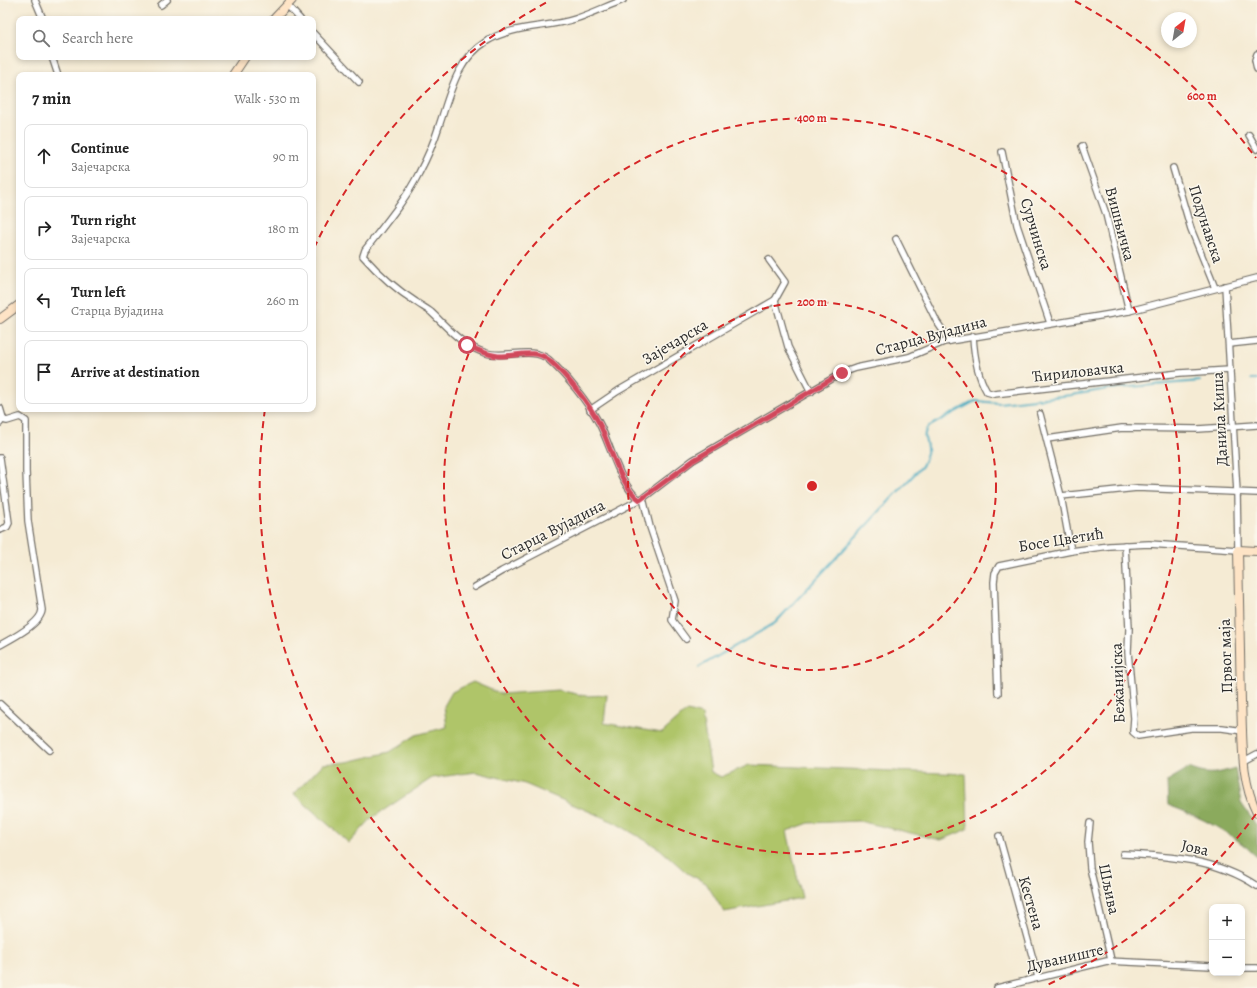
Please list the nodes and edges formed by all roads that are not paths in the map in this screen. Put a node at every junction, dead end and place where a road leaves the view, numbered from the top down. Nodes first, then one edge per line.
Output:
1 (35, 0) edge
2 (167, 0) edge
3 (623, 0) edge
4 (290, 2) edge
5 (161, 5) dead end
6 (42, 16) edge
7 (277, 16) edge
8 (298, 16) edge
9 (316, 36) edge
10 (1257, 54) edge
11 (53, 60) edge
12 (243, 60) edge
13 (1257, 69) edge
14 (57, 72) edge
15 (235, 72) edge
16 (359, 82) dead end
17 (1249, 135) dead end
18 (1082, 146) dead end
19 (1257, 149) edge
20 (1002, 152) dead end
21 (1174, 168) dead end
22 (896, 239) dead end
23 (769, 260) dead end
24 (1257, 278) edge
25 (1225, 286) junction
26 (1215, 288) junction
27 (776, 300) junction
28 (16, 307) edge
29 (1128, 311) junction
30 (0, 319) edge
31 (1050, 323) junction
32 (973, 336) junction
33 (950, 341) junction
34 (1257, 341) edge
35 (1229, 344) junction
36 (1230, 370) junction
37 (811, 392) junction
38 (0, 408) edge
39 (590, 410) junction
40 (1040, 414) dead end
41 (1, 421) edge
42 (1257, 425) edge
43 (1234, 428) junction
44 (1047, 440) junction
45 (0, 458) edge
46 (1237, 492) junction
47 (1257, 493) edge
48 (1061, 496) junction
49 (642, 499) junction
50 (0, 530) edge
51 (1125, 545) junction
52 (1238, 550) junction
53 (1071, 551) junction
54 (1257, 551) edge
55 (475, 587) dead end
56 (686, 639) dead end
57 (0, 645) edge
58 (998, 693) dead end
59 (0, 704) edge
60 (1242, 731) junction
61 (49, 750) dead end
62 (1257, 754) edge
63 (1244, 761) junction
64 (1257, 813) edge
65 (1090, 823) dead end
66 (999, 836) dead end
67 (1123, 854) dead end
68 (1257, 886) edge
69 (1110, 960) junction
70 (1209, 966) edge
71 (1245, 968) edge
72 (1257, 968) edge
73 (1038, 977) junction
74 (997, 988) edge

1 - 6 street
2 - 5 street
3 - 39 street
4 - 7 street
4 - 8 street
9 - 16 street
10 - 13 street
11 - 14 street
12 - 15 street
17 - 19 street
18 - 29 street, Вишњичка
20 - 31 street, Сурчинска
21 - 26 street, Подунавска
22 - 33 street
23 - 27 street
24 - 25 street, Старца Вујадина
25 - 26 street, Старца Вујадина
25 - 35 street, Данила Киша
26 - 29 street, Старца Вујадина
27 - 37 street
27 - 39 street, Зајечарска
28 - 30 street
29 - 31 street, Старца Вујадина
31 - 32 street, Старца Вујадина
32 - 33 street, Старца Вујадина
32 - 36 street, Ћириловачка
33 - 37 street, Старца Вујадина
34 - 35 street
35 - 36 street, Данила Киша
36 - 43 street, Данила Киша
37 - 49 street, Старца Вујадина
38 - 41 street
39 - 49 street
40 - 44 street
41 - 57 street
42 - 43 street
43 - 44 street
43 - 46 street, Данила Киша
44 - 48 street
45 - 50 street
46 - 47 street
46 - 48 street
46 - 52 street, Данила Киша
48 - 53 street
49 - 55 street, Старца Вујадина
49 - 56 street
51 - 52 street, Босе Цветић
51 - 53 street, Босе Цветић
51 - 60 street, Бежанијска
52 - 54 street, Босе Цветић
52 - 60 street, Првог маја
53 - 58 street, Босе Цветић
59 - 61 street
60 - 63 street, Првог маја
62 - 63 street
63 - 64 street, Првог маја
65 - 69 street, Шљива
66 - 73 street, Кестена
67 - 68 street, Јова
69 - 70 street, Дуваниште
69 - 73 street, Дуваниште
71 - 72 street
73 - 74 street, Дуваниште

